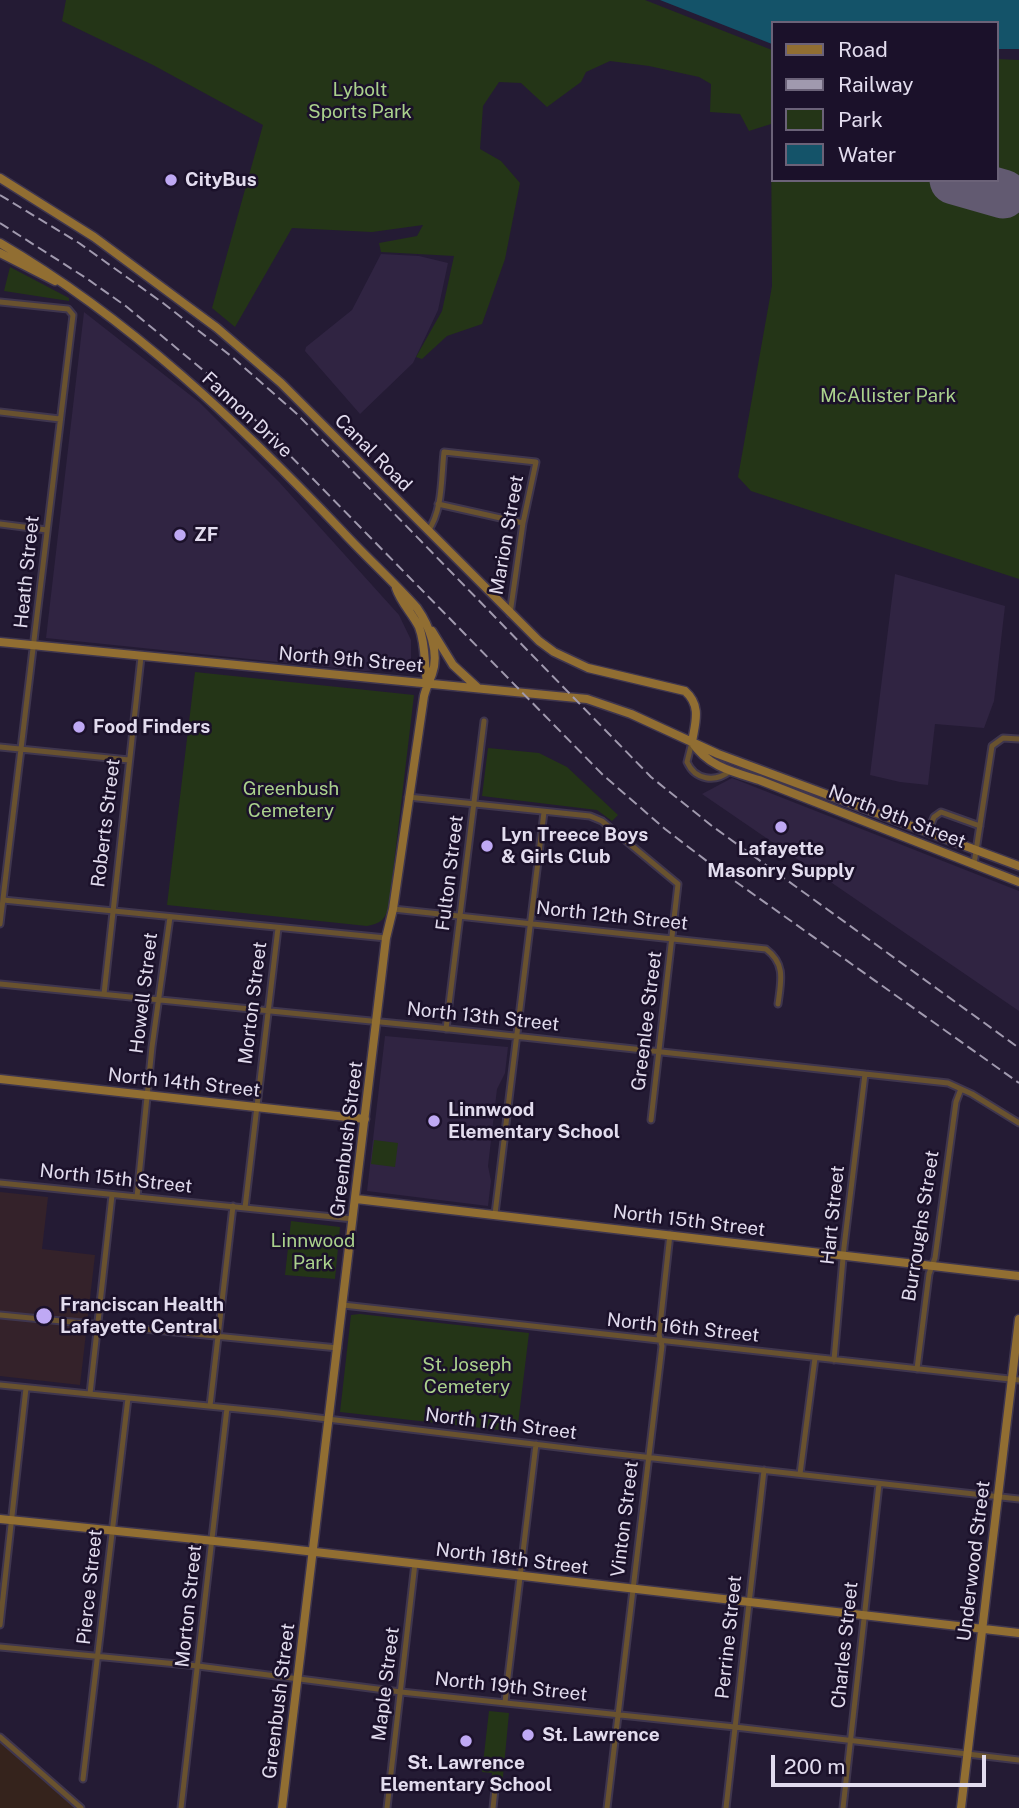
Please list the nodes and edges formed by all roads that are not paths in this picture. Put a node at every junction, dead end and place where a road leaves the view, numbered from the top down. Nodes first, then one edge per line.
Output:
1 (0, 178) edge
2 (0, 243) edge
3 (0, 253) edge
4 (61, 283) junction
5 (0, 302) edge
6 (0, 412) edge
7 (60, 419) junction
8 (438, 504) junction
9 (523, 523) junction
10 (0, 524) edge
11 (47, 530) junction
12 (428, 531) junction
13 (396, 587) junction
14 (510, 614) junction
15 (428, 625) junction
16 (0, 642) edge
17 (34, 646) junction
18 (141, 657) junction
19 (427, 683) junction
20 (478, 688) junction
21 (484, 721) dead end
22 (1019, 739) edge
23 (692, 743) junction
24 (0, 747) edge
25 (21, 749) junction
26 (129, 760) junction
27 (730, 771) junction
28 (408, 797) junction
29 (474, 805) junction
30 (544, 812) junction
31 (980, 826) junction
32 (928, 832) junction
33 (976, 849) junction
34 (974, 864) junction
35 (1019, 866) edge
36 (1019, 882) edge
37 (2, 900) edge
38 (393, 909) junction
39 (112, 911) junction
40 (460, 916) junction
41 (170, 918) junction
42 (0, 924) edge
43 (531, 924) junction
44 (278, 928) junction
45 (386, 938) junction
46 (673, 938) junction
47 (0, 984) edge
48 (104, 994) junction
49 (158, 1000) junction
50 (778, 1004) dead end
51 (268, 1012) junction
52 (377, 1022) junction
53 (446, 1029) junction
54 (517, 1037) junction
55 (659, 1052) junction
56 (865, 1074) junction
57 (0, 1079) edge
58 (961, 1089) junction
59 (148, 1095) junction
60 (256, 1107) junction
61 (366, 1119) junction
62 (650, 1120) dead end
63 (1019, 1123) edge
64 (0, 1183) edge
65 (112, 1195) junction
66 (137, 1197) junction
67 (356, 1199) junction
68 (233, 1206) junction
69 (245, 1208) junction
70 (495, 1214) junction
71 (354, 1219) junction
72 (670, 1234) junction
73 (845, 1255) junction
74 (933, 1266) junction
75 (1019, 1276) edge
76 (343, 1306) junction
77 (0, 1315) edge
78 (1019, 1319) edge
79 (98, 1324) junction
80 (218, 1335) junction
81 (660, 1341) junction
82 (338, 1348) junction
83 (815, 1358) junction
84 (834, 1360) junction
85 (917, 1369) junction
86 (1015, 1380) edge
87 (0, 1385) edge
88 (26, 1388) junction
89 (90, 1394) junction
90 (128, 1398) junction
91 (210, 1406) junction
92 (227, 1408) junction
93 (329, 1419) junction
94 (536, 1444) junction
95 (649, 1457) junction
96 (764, 1470) junction
97 (800, 1474) junction
98 (879, 1484) junction
99 (998, 1497) junction
100 (1019, 1499) edge
101 (0, 1519) edge
102 (12, 1521) junction
103 (112, 1531) junction
104 (212, 1541) junction
105 (313, 1552) junction
106 (415, 1563) junction
107 (520, 1576) junction
108 (632, 1589) junction
109 (749, 1601) junction
110 (864, 1615) junction
111 (0, 1625) edge
112 (981, 1628) junction
113 (1019, 1633) edge
114 (0, 1647) edge
115 (99, 1657) junction
116 (198, 1666) junction
117 (298, 1678) junction
118 (401, 1692) junction
119 (505, 1702) junction
120 (619, 1715) junction
121 (735, 1727) junction
122 (0, 1737) edge
123 (851, 1740) junction
124 (967, 1755) junction
125 (1019, 1760) edge
126 (83, 1779) dead end
127 (495, 1789) dead end
128 (81, 1808) edge
129 (181, 1808) edge
130 (282, 1808) edge
131 (387, 1808) edge
132 (493, 1808) edge
133 (607, 1808) edge
134 (726, 1808) edge
135 (843, 1808) edge
136 (961, 1808) edge

1 - 12 main road, Canal Road
2 - 4 main road, Fannon Drive
3 - 4 main road, Fannon Drive
4 - 13 main road, Fannon Drive
5 - 7 street, Heath Street
6 - 7 street
7 - 11 street, Heath Street
8 - 9 street
8 - 9 street, Marion Street
8 - 12 street
9 - 14 street, Marion Street
10 - 11 street
11 - 17 street, Heath Street
12 - 14 main road, Canal Road
13 - 15 main road, Fannon Drive
13 - 19 main road, Fannon Drive
14 - 23 main road, Canal Road
15 - 19 main road, Fannon Drive
15 - 20 main road
16 - 17 main road, North 9th Street
17 - 18 main road, North 9th Street
17 - 25 street, Heath Street
18 - 19 main road, North 9th Street
18 - 26 street, Roberts Street
19 - 20 main road, North 9th Street
19 - 28 main road, Greenbush Street
20 - 23 main road, North 9th Street
21 - 29 street, Fulton Street
22 - 31 street
23 - 27 main road, North 9th Street
23 - 27 street
23 - 32 main road, North 9th Street
24 - 25 street
25 - 26 street
25 - 37 street, Heath Street
26 - 39 street, Roberts Street
27 - 34 main road, North 9th Street
28 - 29 street
28 - 38 main road, Greenbush Street
29 - 30 street
29 - 40 street, Fulton Street
30 - 43 street
30 - 46 street, Greenlee Street
31 - 32 street
31 - 33 street
32 - 33 main road, North 9th Street
33 - 34 street
33 - 35 main road, North 9th Street
34 - 36 main road, North 9th Street
37 - 39 street
37 - 42 street, Heath Street
38 - 40 street, North 12th Street
38 - 45 main road, Greenbush Street
39 - 41 street
39 - 48 street, Roberts Street
40 - 43 street, North 12th Street
40 - 53 street, Fulton Street
41 - 44 street
41 - 49 street, Howell Street
43 - 46 street, North 12th Street
43 - 54 street
44 - 45 street
44 - 51 street, Morton Street
45 - 52 main road, Greenbush Street
46 - 50 street, North 12th Street
46 - 55 street, Greenlee Street
47 - 48 street, North 13th Street
48 - 49 street, North 13th Street
49 - 51 street, North 13th Street
49 - 59 street, Howell Street
51 - 52 street, North 13th Street
51 - 60 street, Morton Street
52 - 53 street, North 13th Street
52 - 61 main road, Greenbush Street
53 - 54 street, North 13th Street
54 - 55 street, North 13th Street
54 - 70 street
55 - 56 street, North 13th Street
55 - 62 street, Greenlee Street
56 - 58 street, North 13th Street
56 - 73 street, Hart Street
57 - 59 main road, North 14th Street
58 - 63 street
58 - 74 street, Burroughs Street
59 - 60 main road, North 14th Street
59 - 66 street, Howell Street
60 - 61 main road, North 14th Street
60 - 69 street, Morton Street
61 - 67 main road, Greenbush Street
64 - 65 street, North 15th Street
65 - 66 street, North 15th Street
65 - 79 street
66 - 68 street, North 15th Street
67 - 70 main road, North 15th Street
67 - 71 main road, Greenbush Street
68 - 69 street, North 15th Street
68 - 80 street
69 - 71 street, North 15th Street
70 - 72 main road, North 15th Street
71 - 76 main road, Greenbush Street
72 - 73 main road, North 15th Street
72 - 81 street, Vinton Street
73 - 74 main road, North 15th Street
73 - 84 street, Hart Street
74 - 75 main road, North 15th Street
74 - 85 street, Burroughs Street
76 - 81 street, North 16th Street
76 - 82 main road, Greenbush Street
77 - 79 street
78 - 86 main road, Underwood Street
79 - 80 street
79 - 89 street
80 - 82 street
80 - 91 street
81 - 83 street, North 16th Street
81 - 95 street, Vinton Street
82 - 93 main road, Greenbush Street
83 - 84 street, North 16th Street
83 - 97 street
84 - 85 street, North 16th Street
85 - 86 street, North 16th Street
86 - 99 main road, Underwood Street
87 - 88 street, North 17th Street
88 - 89 street, North 17th Street
88 - 102 street
89 - 90 street, North 17th Street
90 - 91 street, North 17th Street
90 - 103 street, Pierce Street
91 - 92 street, North 17th Street
92 - 93 street, North 17th Street
92 - 104 street, Morton Street
93 - 94 street, North 17th Street
93 - 105 main road, Greenbush Street
94 - 95 street, North 17th Street
94 - 107 street
95 - 96 street, North 17th Street
95 - 108 street, Vinton Street
96 - 97 street, North 17th Street
96 - 109 street, Perrine Street
97 - 98 street, North 17th Street
98 - 99 street, North 17th Street
98 - 110 street, Charles Street
99 - 100 street, North 17th Street
99 - 112 main road, Underwood Street
101 - 102 main road, North 18th Street
102 - 103 main road, North 18th Street
102 - 111 street
103 - 104 main road, North 18th Street
103 - 115 street, Pierce Street
104 - 105 main road, North 18th Street
104 - 116 street, Morton Street
105 - 106 main road, North 18th Street
105 - 117 main road, Greenbush Street
106 - 107 main road, North 18th Street
106 - 118 street, Maple Street
107 - 108 main road, North 18th Street
107 - 119 street
108 - 109 main road, North 18th Street
108 - 120 street, Vinton Street
109 - 110 main road, North 18th Street
109 - 121 street, Perrine Street
110 - 112 main road, North 18th Street
110 - 123 street, Charles Street
112 - 113 main road, North 18th Street
112 - 124 main road, Underwood Street
114 - 115 street, North 19th Street
115 - 116 street, North 19th Street
115 - 126 street, Pierce Street
116 - 117 street, North 19th Street
116 - 129 street, Morton Street
117 - 118 street, North 19th Street
117 - 130 main road, Greenbush Street
118 - 119 street, North 19th Street
118 - 131 street, Maple Street
119 - 120 street, North 19th Street
120 - 121 street, North 19th Street
120 - 133 street, Vinton Street
121 - 123 street, North 19th Street
121 - 134 street, Perrine Street
122 - 128 street
123 - 124 street, North 19th Street
123 - 135 street, Charles Street
124 - 125 street, North 19th Street
124 - 136 main road, Underwood Street
127 - 132 street

